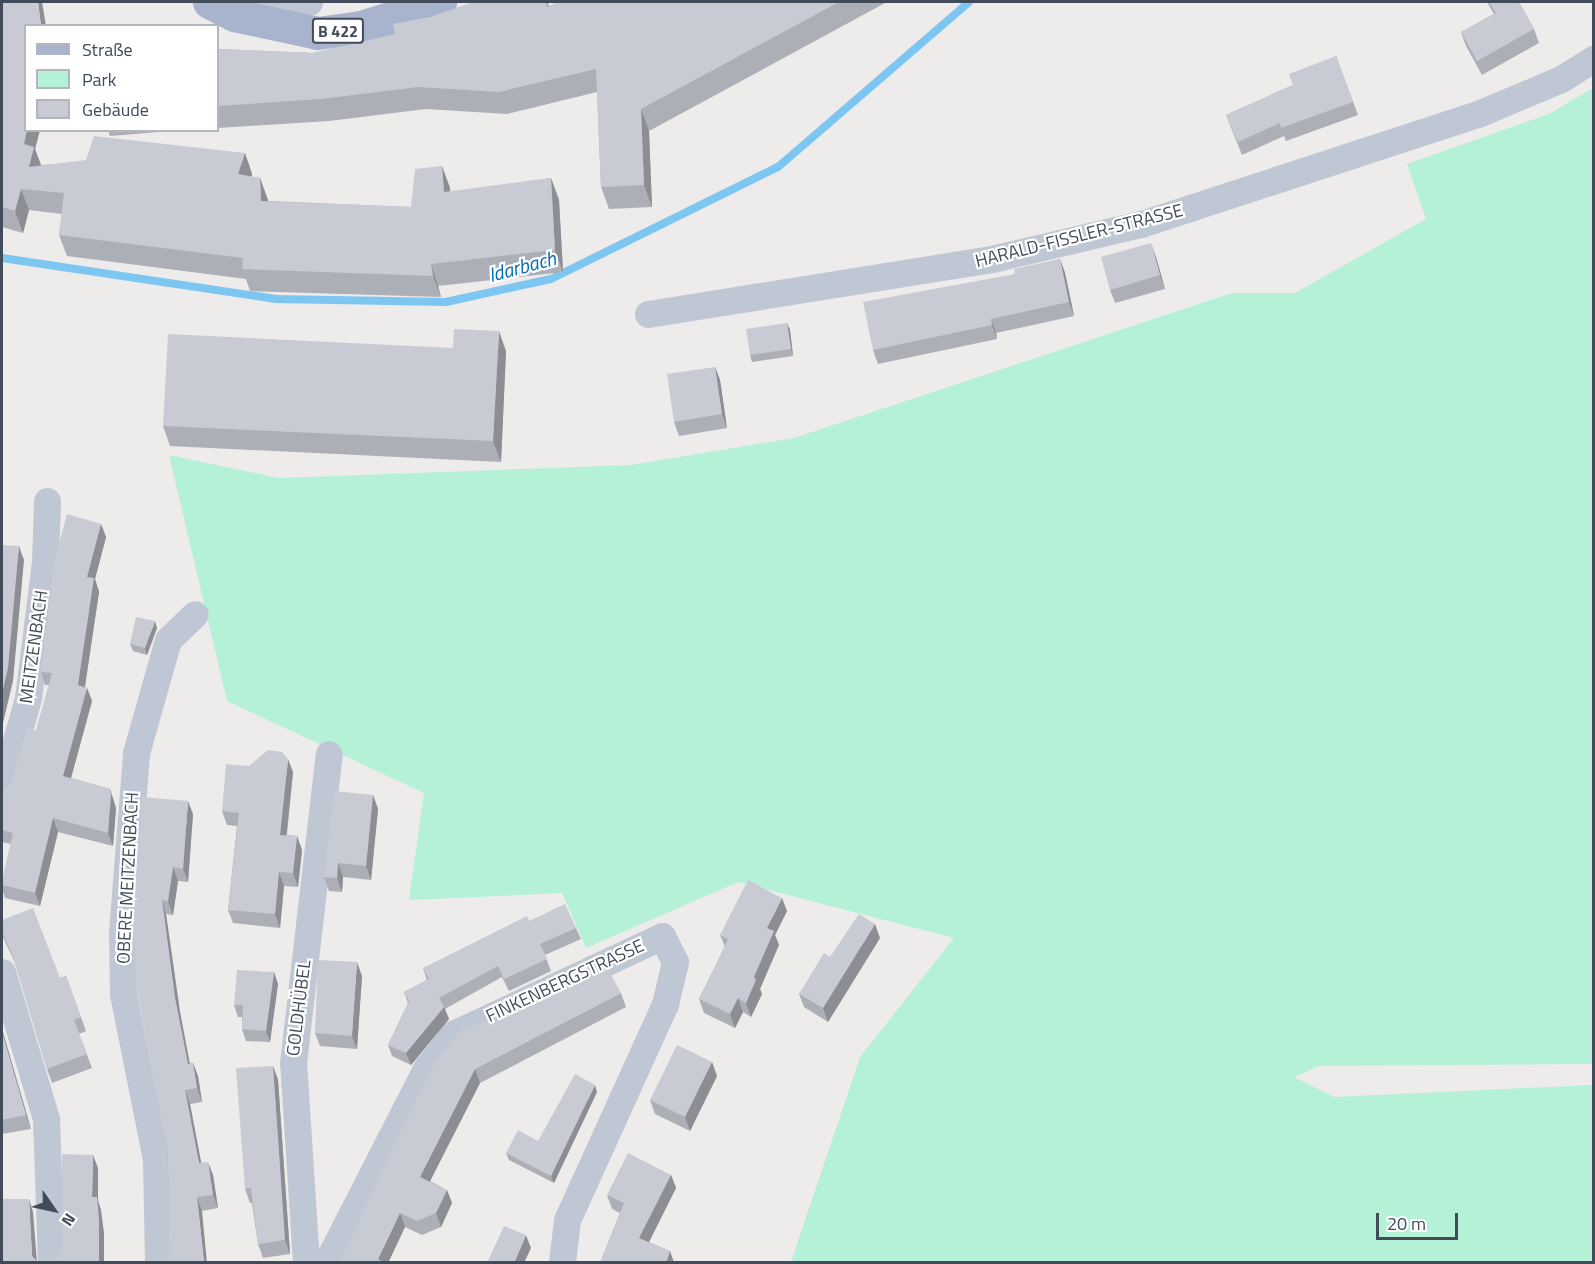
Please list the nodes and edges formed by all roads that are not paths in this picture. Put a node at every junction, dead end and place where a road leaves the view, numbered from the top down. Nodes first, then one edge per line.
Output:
1 (309, 2) edge
2 (440, 2) edge
3 (222, 8) edge
4 (1593, 58) edge
5 (648, 314) dead end
6 (47, 501) dead end
7 (195, 614) dead end
8 (329, 754) dead end
9 (2, 790) edge
10 (2, 972) edge
11 (51, 1263) edge
12 (158, 1263) edge
13 (306, 1263) edge
14 (327, 1263) edge
15 (562, 1263) edge

1 - 3 street
2 - 3 main road, B 422
4 - 5 street, HARALD-FISSLER-STRASSE
6 - 9 street, MEITZENBACH
7 - 12 street, OBERE MEITZENBACH
8 - 13 street, GOLDHÜBEL
10 - 11 street
14 - 15 street, FINKENBERGSTRASSE

